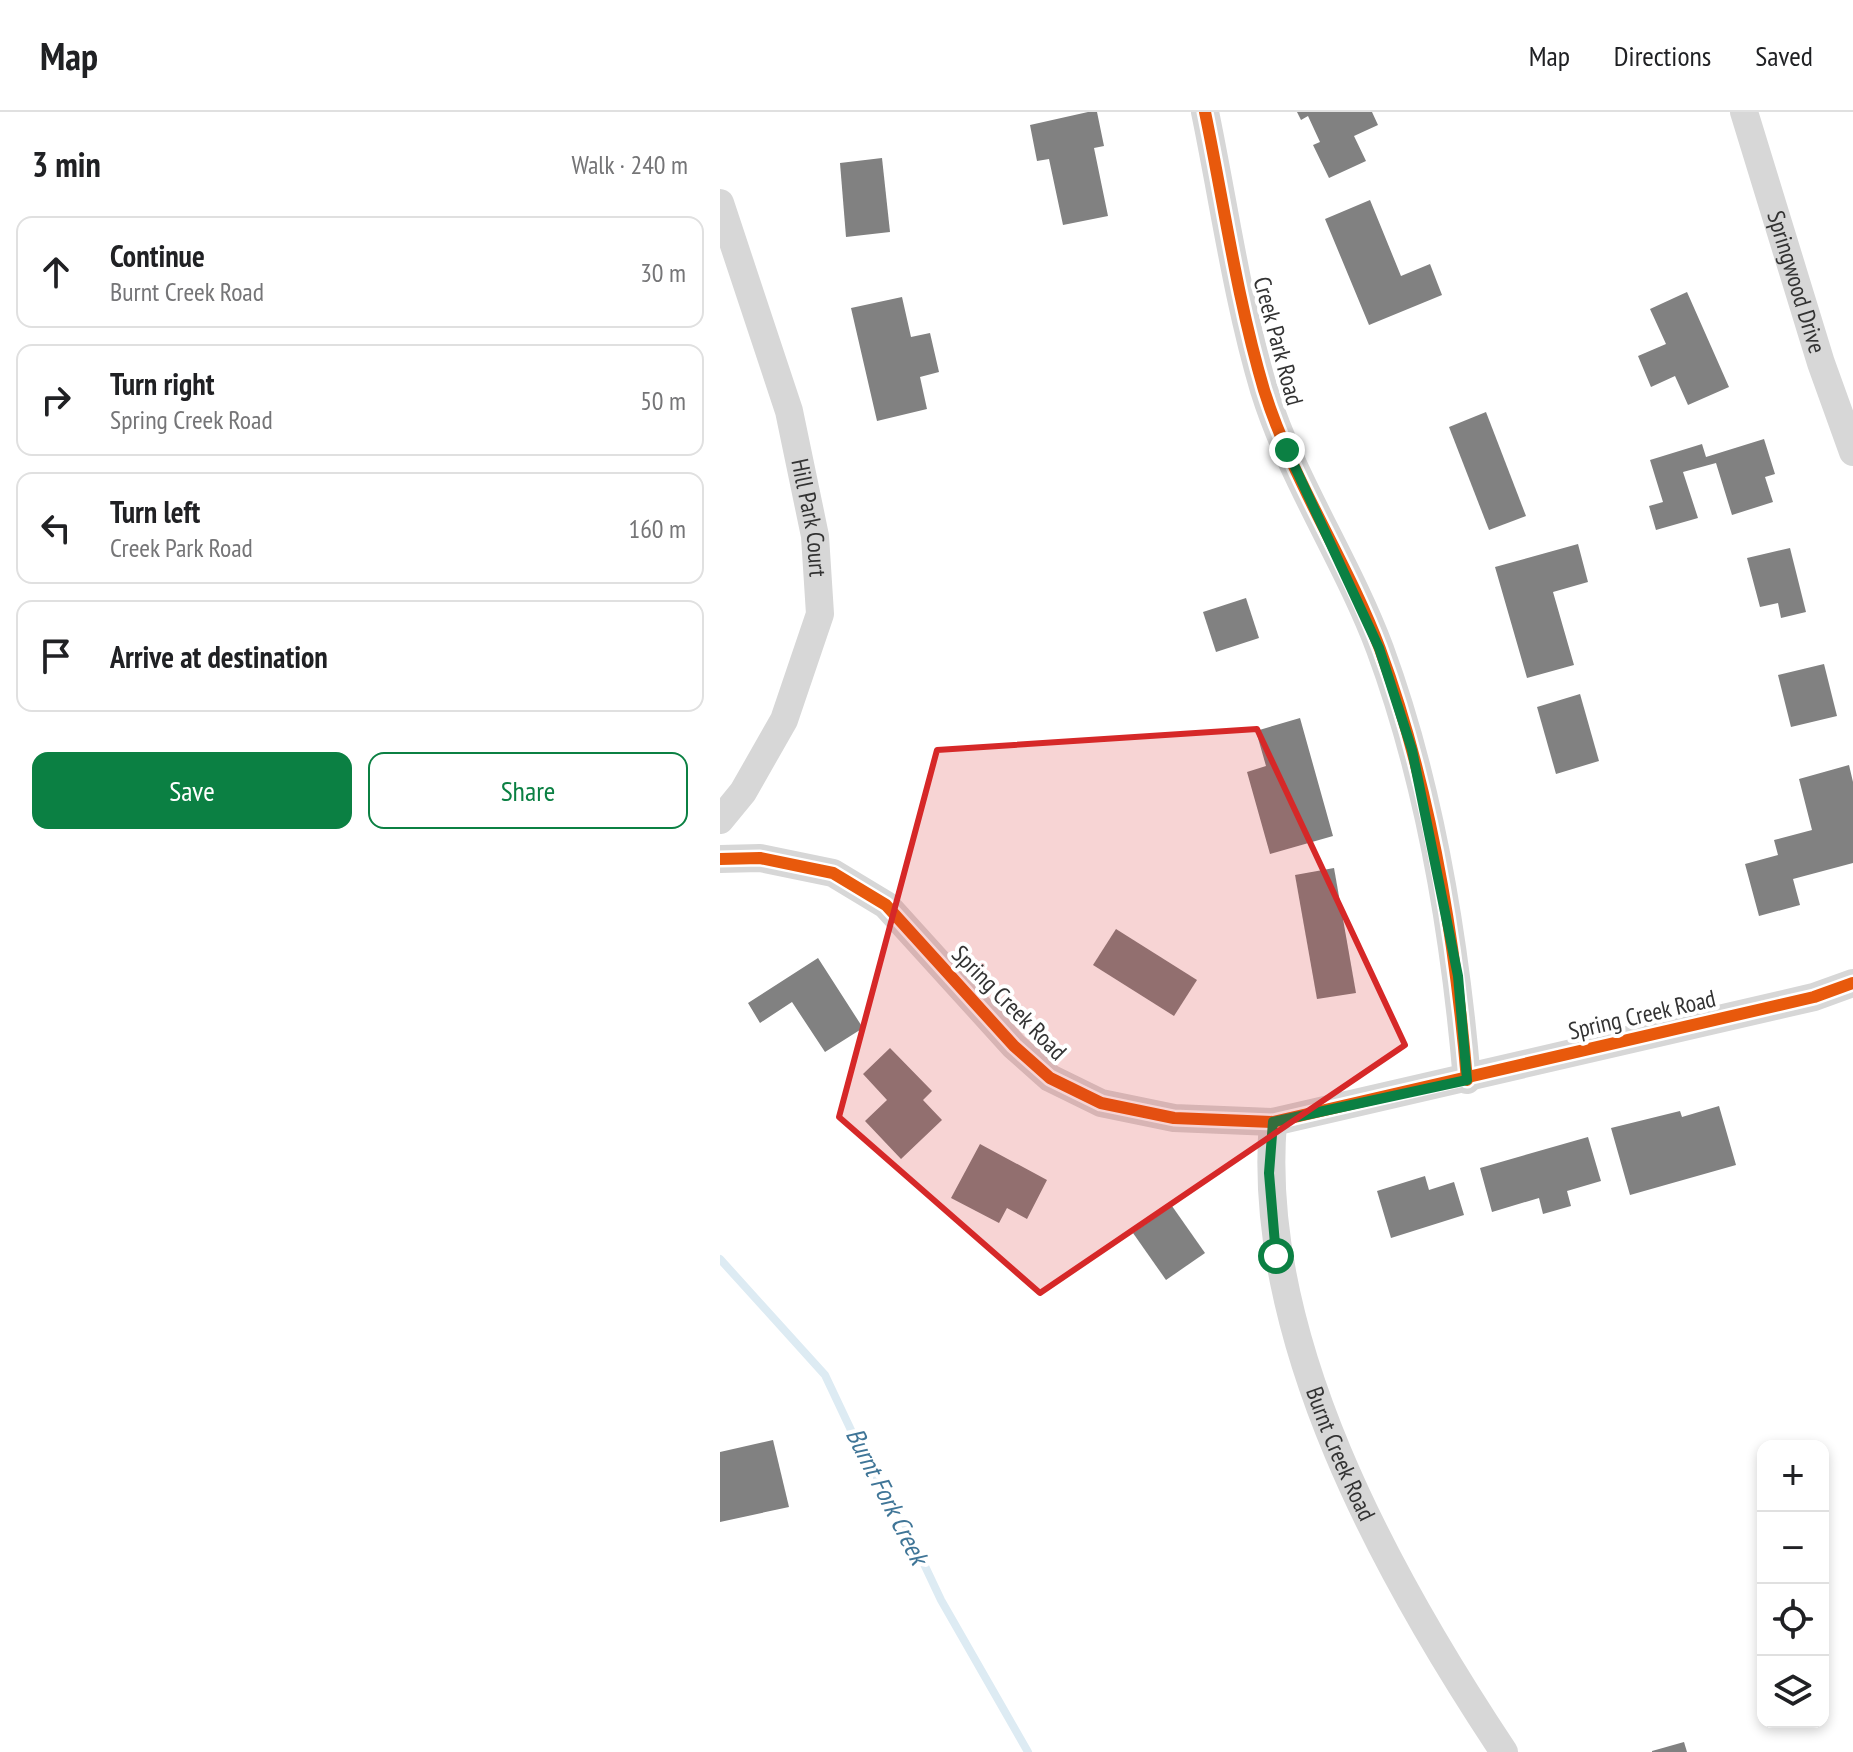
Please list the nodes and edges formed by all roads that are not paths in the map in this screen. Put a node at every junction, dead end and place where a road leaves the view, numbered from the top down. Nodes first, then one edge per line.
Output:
1 (1205, 112) edge
2 (1744, 112) edge
3 (720, 203) edge
4 (1853, 452) edge
5 (720, 820) edge
6 (720, 859) edge
7 (1853, 983) edge
8 (1467, 1080) junction
9 (1273, 1122) junction
10 (1504, 1752) edge

1 - 8 street, Creek Park Road
2 - 4 street, Springwood Drive
3 - 5 street, Hill Park Court
6 - 9 street, Spring Creek Road
7 - 8 street, Spring Creek Road
8 - 9 street, Spring Creek Road
9 - 10 street, Burnt Creek Road

